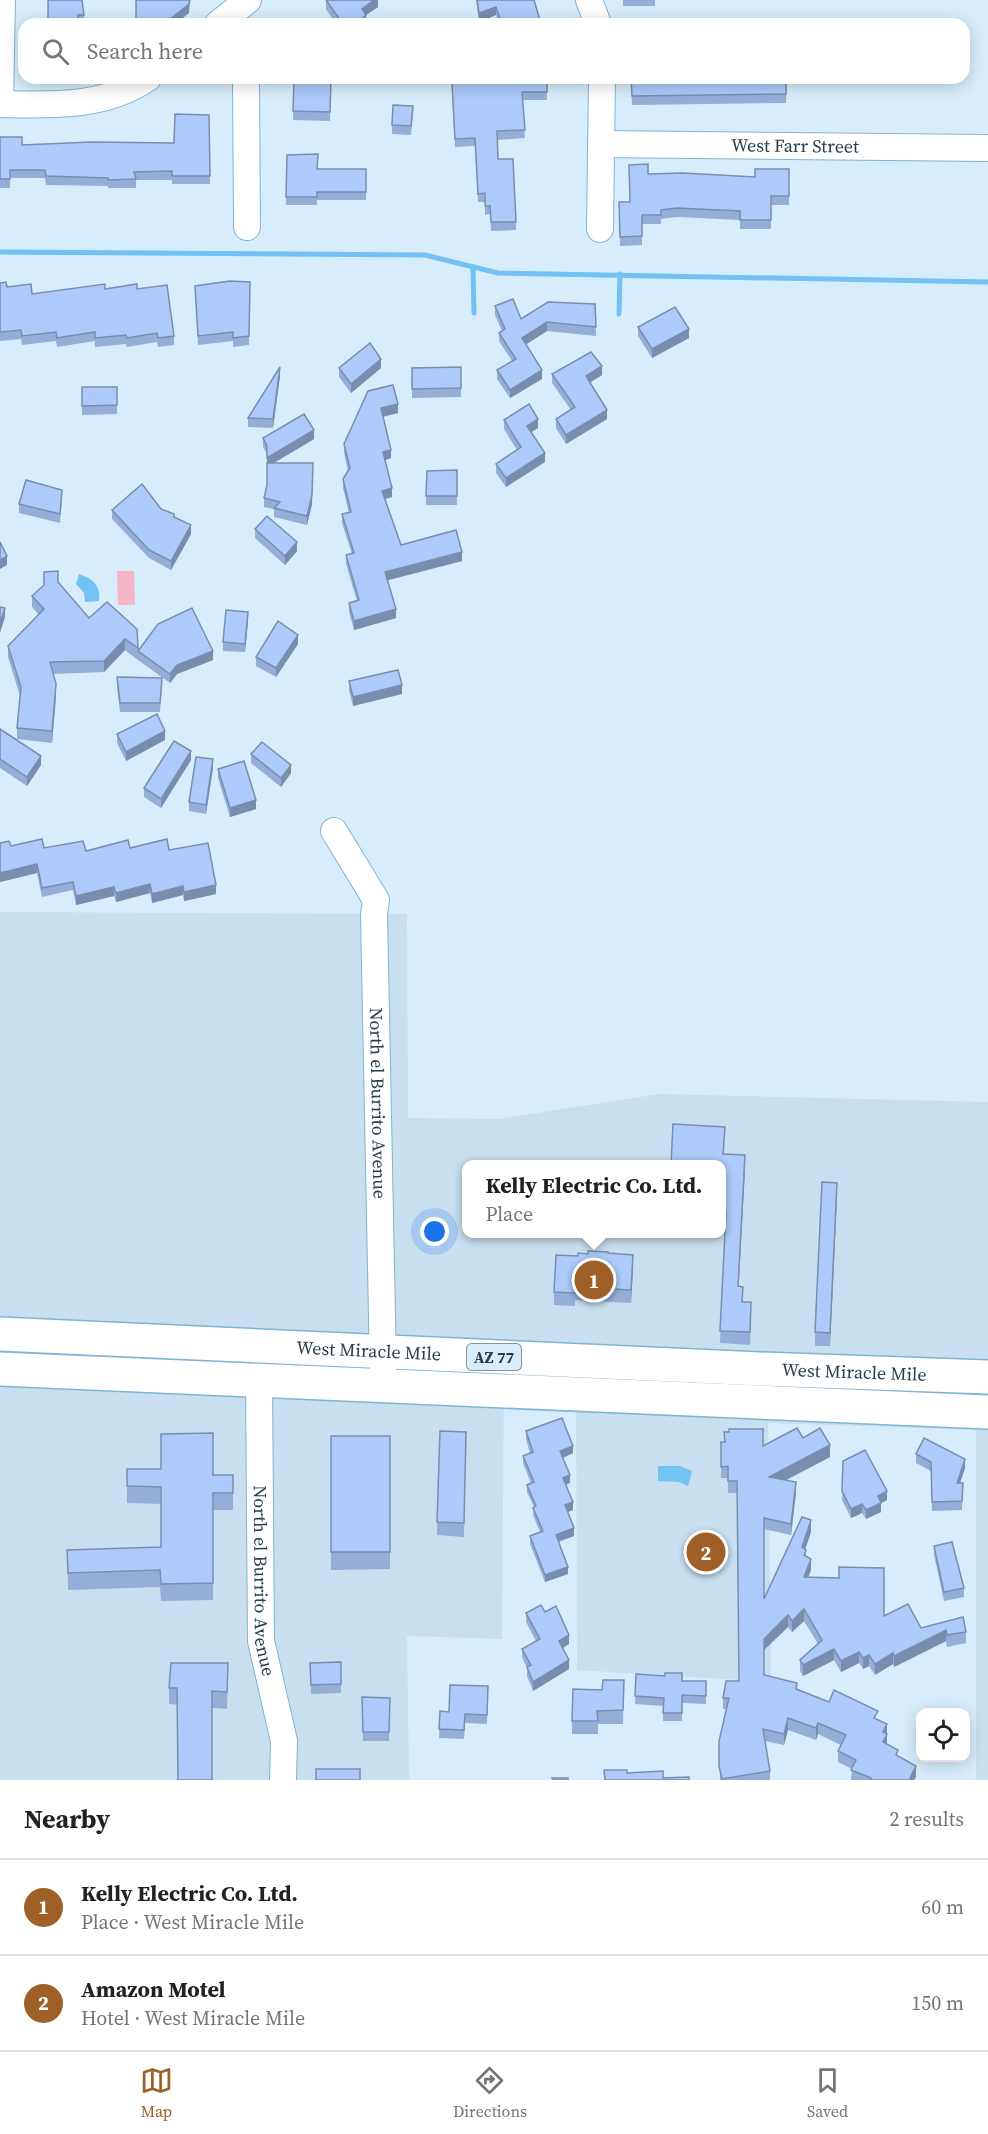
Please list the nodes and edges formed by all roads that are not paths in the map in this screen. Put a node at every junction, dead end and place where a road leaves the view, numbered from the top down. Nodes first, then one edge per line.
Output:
1 (2, 0) edge
2 (248, 0) edge
3 (589, 0) edge
4 (226, 18) edge
5 (596, 18) edge
6 (139, 84) edge
7 (246, 84) edge
8 (602, 84) edge
9 (0, 104) edge
10 (601, 144) junction
11 (988, 148) edge
12 (247, 226) dead end
13 (600, 229) dead end
14 (334, 831) dead end
15 (0, 1334) edge
16 (383, 1351) junction
17 (0, 1369) edge
18 (973, 1377) edge
19 (259, 1380) junction
20 (383, 1386) junction
21 (738, 1402) junction
22 (988, 1412) edge
23 (283, 1780) edge

1 - 9 street
2 - 4 street
3 - 5 street
6 - 9 street
7 - 12 street
8 - 10 street
10 - 11 street, West Farr Street
10 - 13 street
14 - 16 street, North el Burrito Avenue
15 - 16 highway, West Miracle Mile / AZ 77
16 - 18 highway, West Miracle Mile / AZ 77
16 - 20 street, North el Burrito Avenue
17 - 19 highway, West Miracle Mile / AZ 77
18 - 21 highway
19 - 20 highway, West Miracle Mile / AZ 77
19 - 23 street, North el Burrito Avenue
20 - 21 highway, West Miracle Mile / AZ 77
21 - 22 highway, West Miracle Mile / AZ 77

